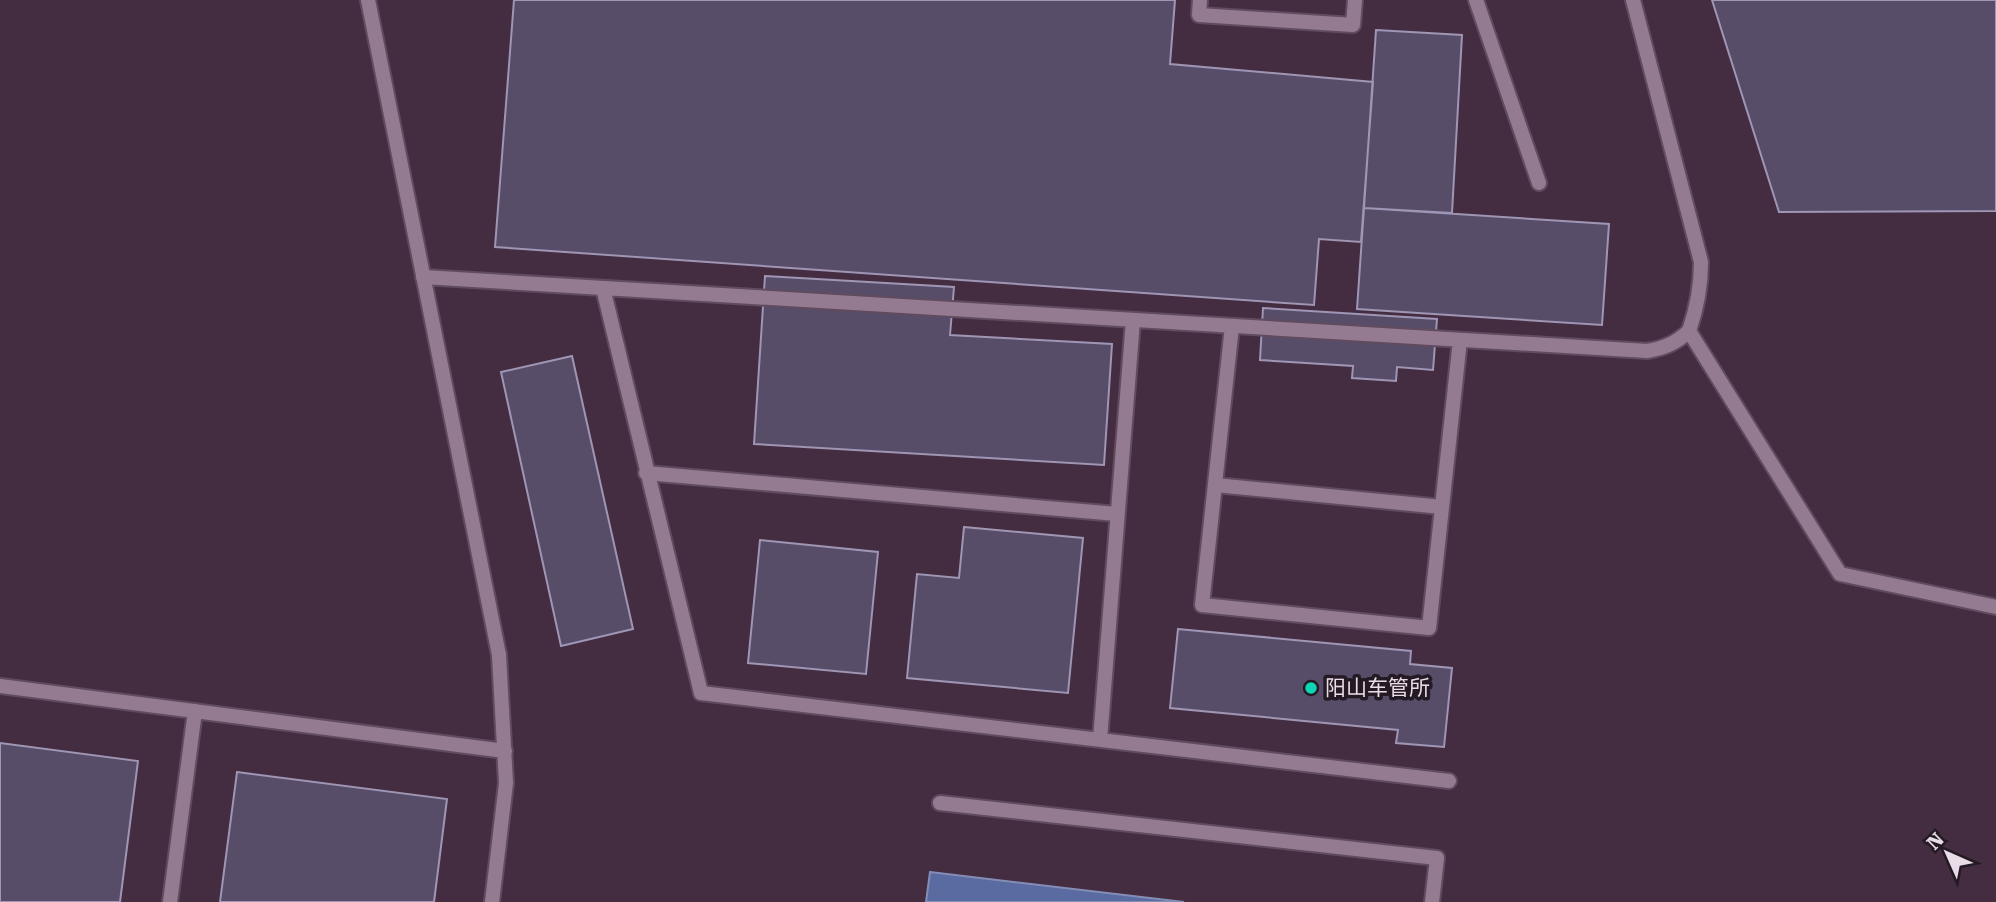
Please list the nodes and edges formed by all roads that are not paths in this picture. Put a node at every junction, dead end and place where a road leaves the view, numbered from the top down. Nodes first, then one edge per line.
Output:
1 (368, 0) edge
2 (1200, 0) edge
3 (1355, 0) edge
4 (1476, 0) edge
5 (1633, 0) edge
6 (1539, 183) dead end
7 (424, 277) junction
8 (603, 288) junction
9 (1133, 320) junction
10 (1232, 326) junction
11 (1689, 331) junction
12 (1460, 340) junction
13 (646, 473) junction
14 (1215, 485) junction
15 (1442, 508) junction
16 (1117, 514) junction
17 (1996, 607) edge
18 (0, 686) edge
19 (195, 711) junction
20 (1100, 740) junction
21 (505, 751) junction
22 (1448, 781) dead end
23 (940, 803) dead end
24 (170, 902) edge
25 (492, 902) edge
26 (1432, 902) edge

1 - 7 street
2 - 3 street
4 - 6 street
5 - 11 street
7 - 8 street
7 - 21 street
8 - 9 street
8 - 13 street
9 - 10 street
9 - 16 street
10 - 12 street
10 - 14 street
11 - 12 street
11 - 17 street
12 - 15 street
13 - 16 street
13 - 20 street
14 - 15 street
14 - 15 street
16 - 20 street
18 - 19 street
19 - 21 street
19 - 24 street
20 - 22 street
21 - 25 street
23 - 26 street

